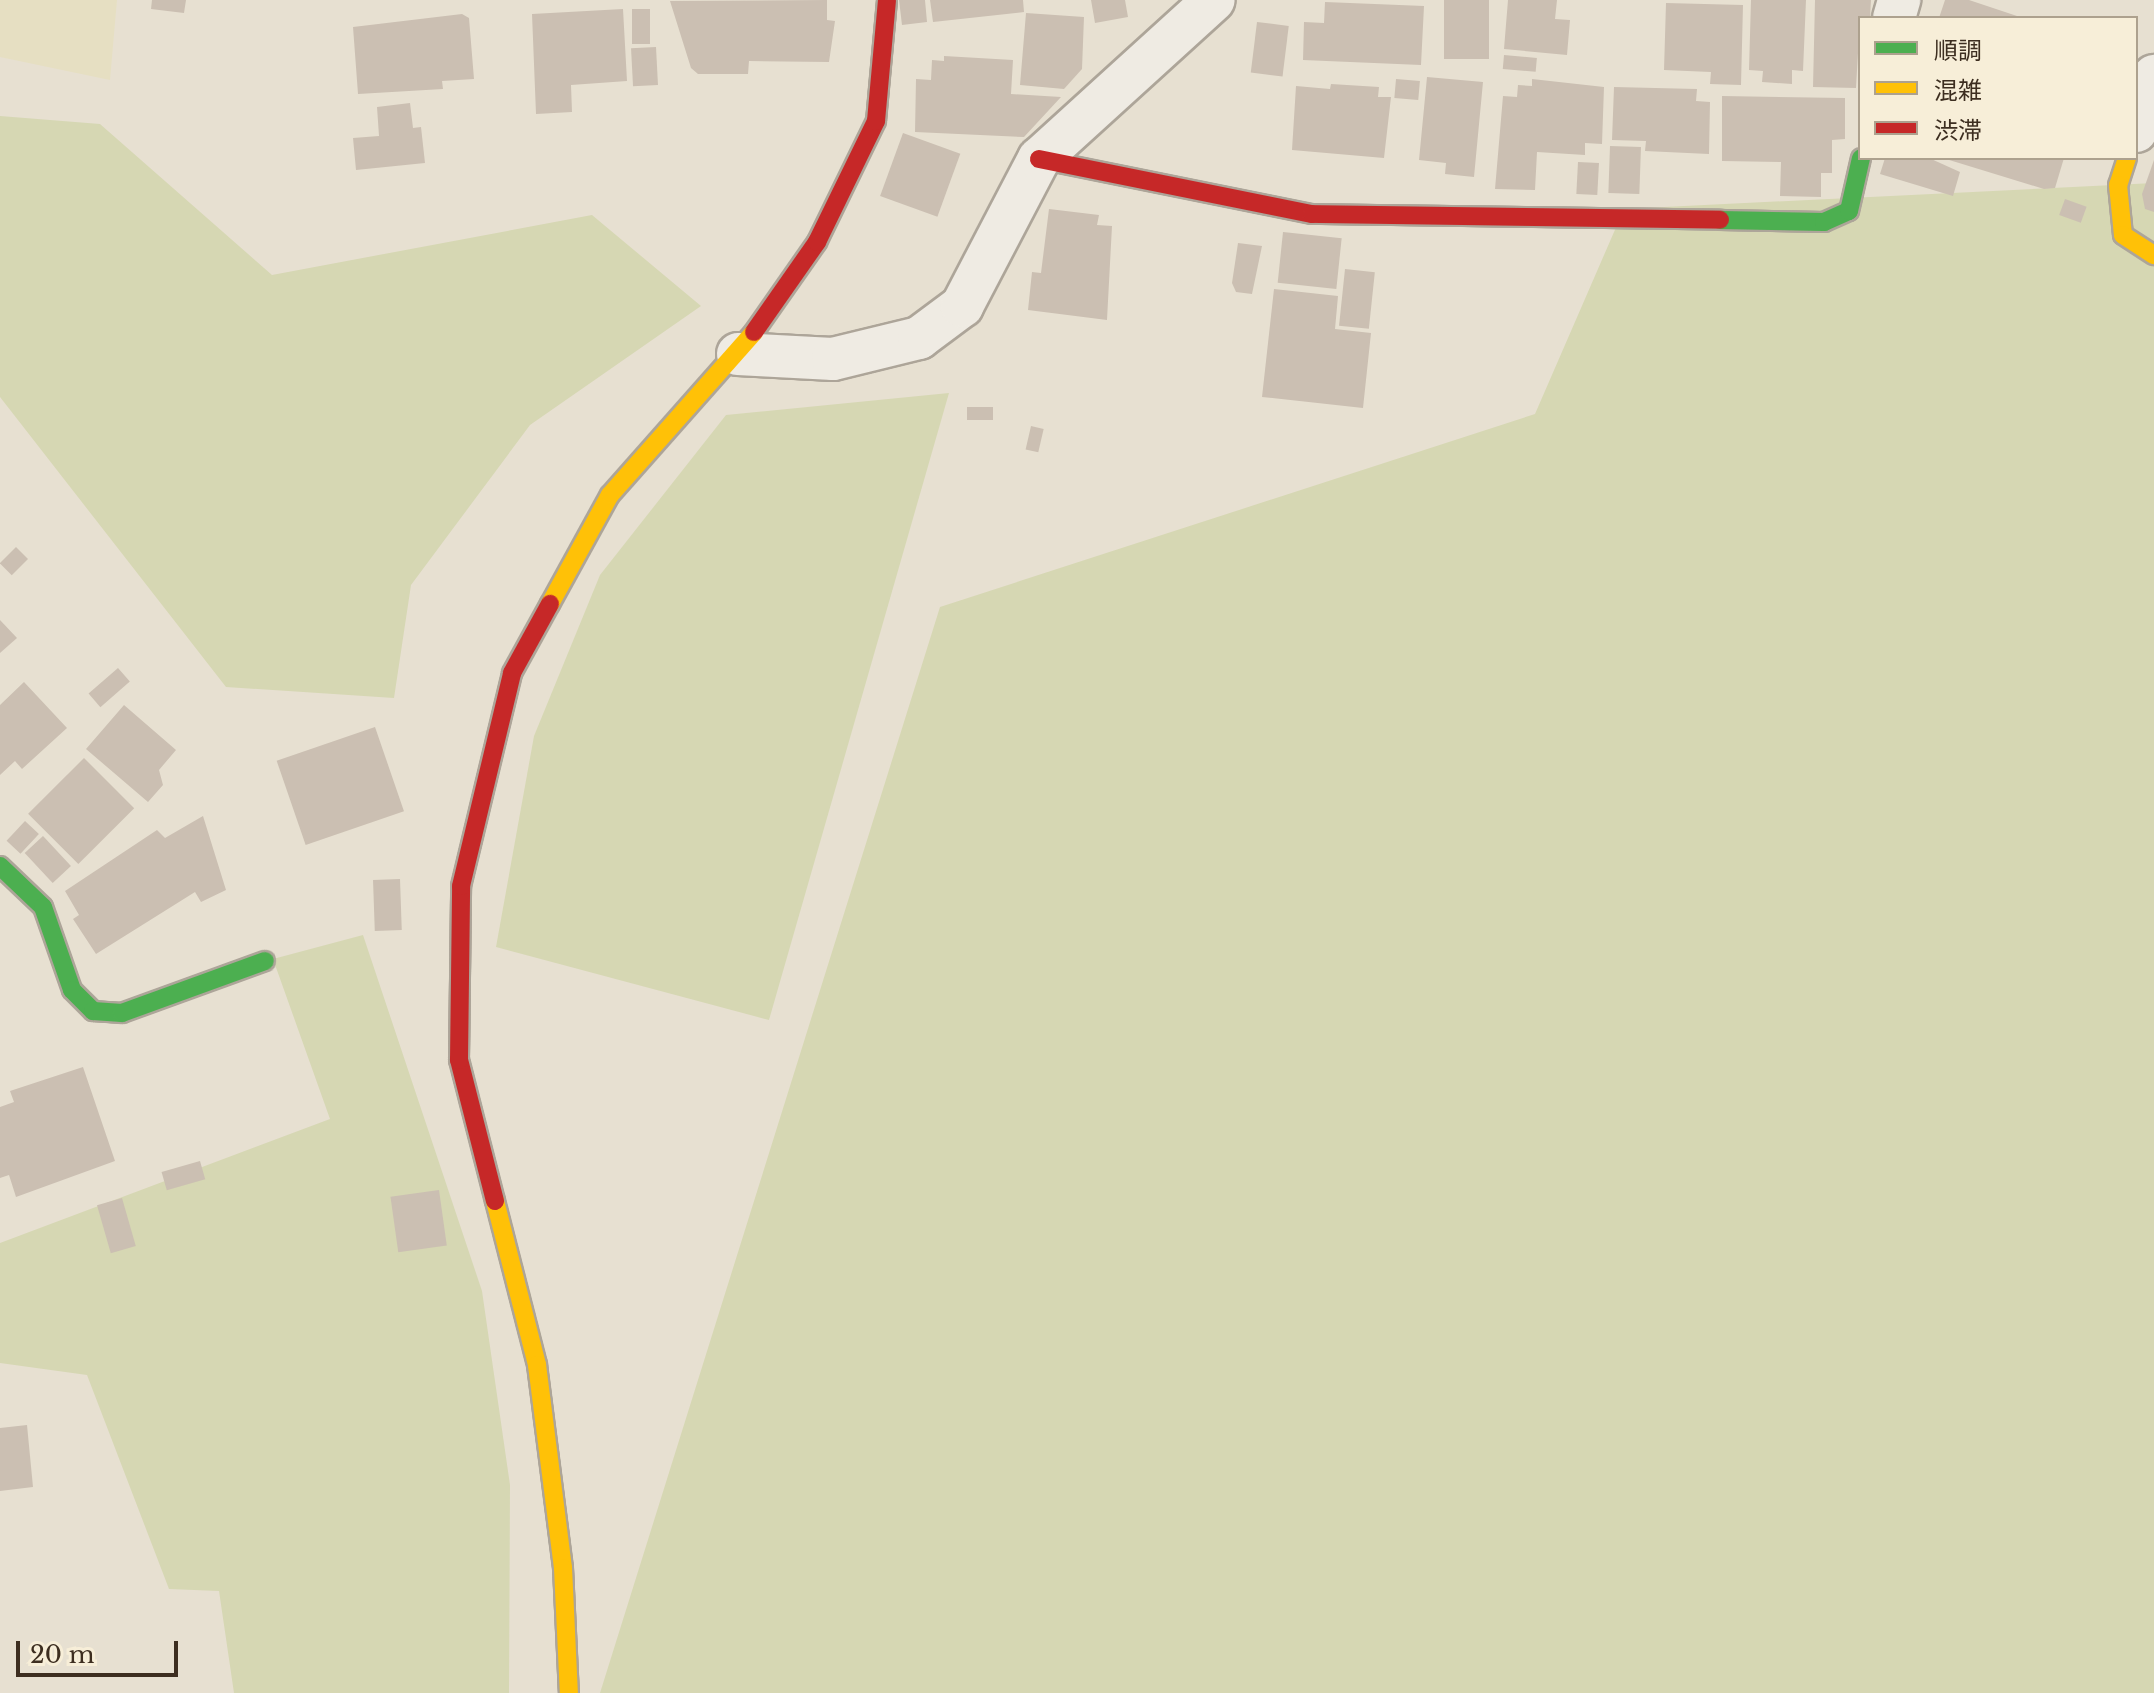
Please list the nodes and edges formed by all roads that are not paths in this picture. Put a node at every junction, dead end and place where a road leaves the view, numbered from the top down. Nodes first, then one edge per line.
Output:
1 (887, 0) edge
2 (1214, 0) edge
3 (2154, 76) edge
4 (2138, 125) edge
5 (1039, 159) junction
6 (1861, 160) edge
7 (2126, 160) edge
8 (2154, 255) edge
9 (738, 354) junction
10 (0, 866) edge
11 (265, 961) dead end
12 (569, 1693) edge

1 - 9 street
2 - 5 street
3 - 4 street
5 - 6 street
5 - 9 street
7 - 8 street
9 - 12 street
10 - 11 street

